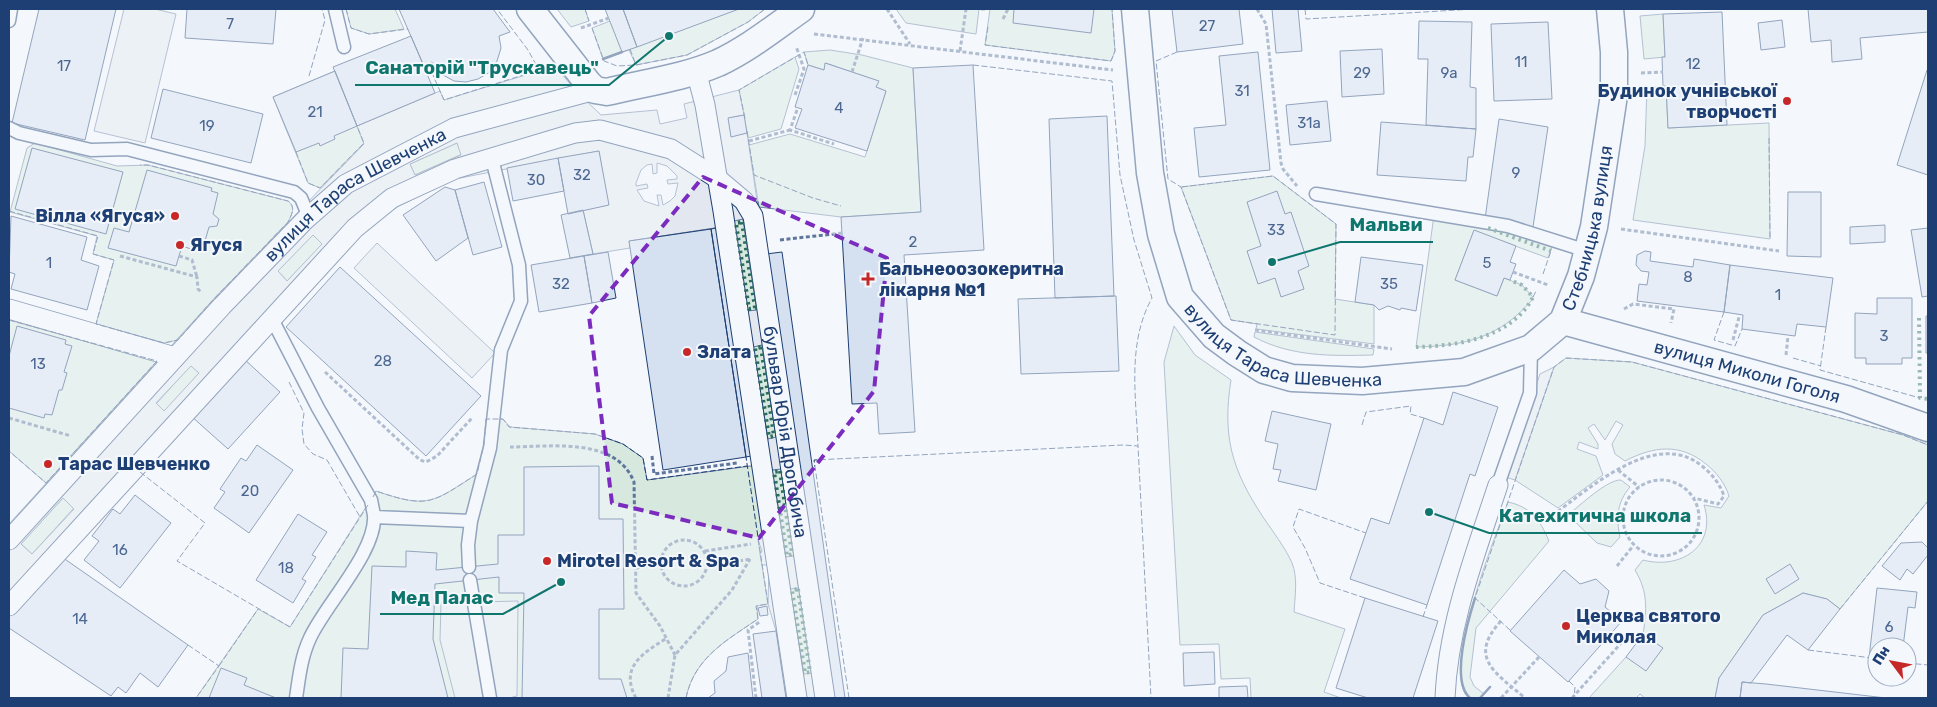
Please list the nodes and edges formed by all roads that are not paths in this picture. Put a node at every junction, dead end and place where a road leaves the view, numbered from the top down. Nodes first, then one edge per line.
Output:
1 (11, 9) edge
2 (335, 9) edge
3 (530, 9) edge
4 (1135, 9) edge
5 (1610, 9) edge
6 (9, 21) edge
7 (804, 21) edge
8 (344, 46) dead end
9 (696, 71) junction
10 (595, 90) junction
11 (9, 128) edge
12 (492, 159) junction
13 (718, 179) junction
14 (1316, 194) road end
15 (309, 217) junction
16 (1588, 252) junction
17 (9, 309) edge
18 (272, 319) junction
19 (1564, 321) junction
20 (1531, 348) junction
21 (175, 357) junction
22 (1928, 428) edge
23 (1498, 485) joint
24 (374, 517) junction
25 (471, 521) junction
26 (9, 540) edge
27 (469, 567) dead end
28 (470, 580) dead end
29 (9, 606) edge
30 (296, 698) edge
31 (490, 698) edge
32 (797, 698) edge
33 (825, 698) edge
34 (1445, 698) edge

1 - 6 lane
2 - 8 lane
3 - 10 street
4 - 20 street, вулиця Тараса Шевченка
5 - 16 street, Стебницька вулиця
7 - 9 street, вулиця Тараса Шевченка
9 - 10 street, вулиця Тараса Шевченка
9 - 13 street, бульвар Юрія Дрогобича
10 - 15 street, вулиця Тараса Шевченка
11 - 15 lane
12 - 13 street, вулиця Тараса Шевченка
12 - 18 street, вулиця Тараса Шевченка
12 - 25 lane
13 - 32 street, бульвар Юрія Дрогобича
13 - 33 street, бульвар Юрія Дрогобича
14 - 16 lane
15 - 21 street, вулиця Тараса Шевченка
16 - 19 street, Стебницька вулиця
17 - 21 street
18 - 24 lane
18 - 29 street, вулиця Тараса Шевченка
19 - 20 street, Стебницька вулиця
19 - 22 street, вулиця Миколи Гоголя
20 - 23 lane
21 - 26 street, вулиця Тараса Шевченка
23 - 34 street
24 - 25 lane
24 - 30 lane
25 - 27 lane
28 - 31 lane

